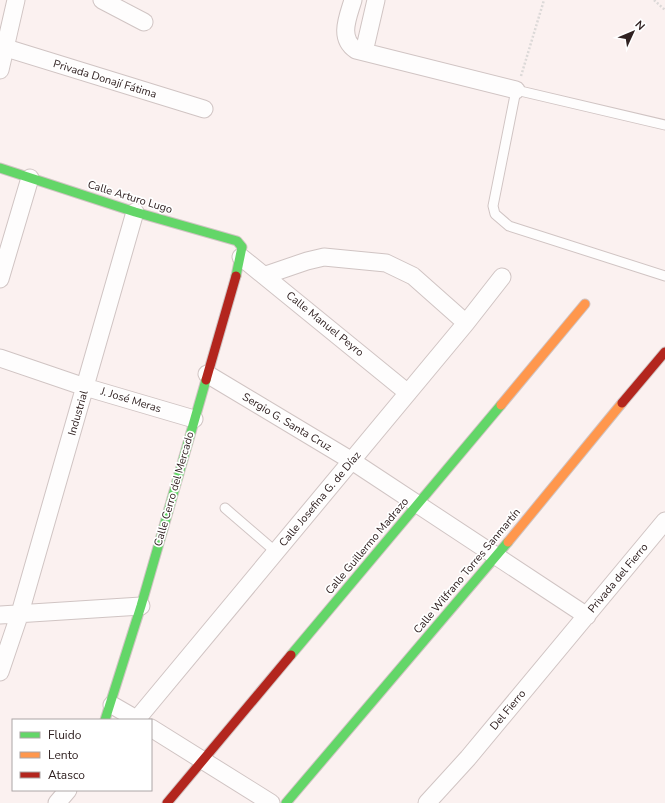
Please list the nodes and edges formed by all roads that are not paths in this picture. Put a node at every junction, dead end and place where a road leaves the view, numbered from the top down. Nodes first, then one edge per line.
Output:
1 (16, 0) edge
2 (102, 0) edge
3 (353, 0) edge
4 (376, 0) edge
5 (144, 22) dead end
6 (3, 47) edge
7 (364, 52) junction
8 (0, 70) edge
9 (516, 90) junction
10 (204, 109) dead end
11 (665, 125) edge
12 (0, 168) edge
13 (30, 178) junction
14 (135, 212) junction
15 (241, 257) junction
16 (266, 275) junction
17 (665, 276) edge
18 (502, 277) dead end
19 (0, 279) edge
20 (585, 304) dead end
21 (466, 323) junction
22 (665, 352) edge
23 (0, 358) edge
24 (208, 374) junction
25 (85, 387) junction
26 (408, 393) junction
27 (194, 419) junction
28 (352, 461) junction
29 (417, 504) junction
30 (225, 508) dead end
31 (665, 521) edge
32 (276, 552) junction
33 (497, 555) junction
34 (141, 606) junction
35 (20, 613) junction
36 (0, 615) edge
37 (587, 616) junction
38 (0, 672) edge
39 (108, 712) edge
40 (132, 719) edge
41 (144, 719) edge
42 (152, 728) edge
43 (204, 761) junction
44 (67, 791) edge
45 (57, 803) edge
46 (167, 803) edge
47 (271, 803) edge
48 (286, 803) edge
49 (427, 803) edge

1 - 6 street
2 - 5 street
3 - 7 street
4 - 7 street
6 - 8 street
6 - 10 street, Privada Donají Fátima
7 - 9 street
9 - 11 lane
9 - 17 lane
12 - 13 street, Calle Arturo Lugo
13 - 14 street, Calle Arturo Lugo
13 - 19 street
14 - 15 street, Calle Arturo Lugo
14 - 25 street, Industrial
15 - 16 street, Calle Manuel Peyro
15 - 24 street, Calle Cerro del Mercado
16 - 21 street
16 - 26 street, Calle Manuel Peyro
18 - 21 street, Calle Josefina G. de Díaz
20 - 29 street, Calle Guillermo Madrazo
21 - 26 street, Calle Josefina G. de Díaz
22 - 33 street, Calle Wilfrano Torres Sanmartín
23 - 25 street, J. José Meras
24 - 27 street, Calle Cerro del Mercado
24 - 28 street, Sergio G. Santa Cruz
25 - 27 street, J. José Meras
25 - 35 street, Industrial
26 - 28 street, Calle Josefina G. de Díaz
27 - 34 street, Calle Cerro del Mercado
28 - 29 street, Sergio G. Santa Cruz
28 - 32 street, Calle Josefina G. de Díaz
29 - 33 street, Sergio G. Santa Cruz
29 - 43 street, Calle Guillermo Madrazo
30 - 32 lane
31 - 37 street, Privada del Fierro
32 - 41 street, Calle Josefina G. de Díaz
33 - 37 street, Sergio G. Santa Cruz
33 - 48 street, Calle Wilfrano Torres Sanmartín
34 - 35 street
34 - 39 street, Calle Cerro del Mercado
35 - 36 street
35 - 38 street, Industrial
37 - 49 street, Del Fierro
39 - 40 street
42 - 43 street
43 - 46 street, Calle Guillermo Madrazo
43 - 47 street
44 - 45 street

